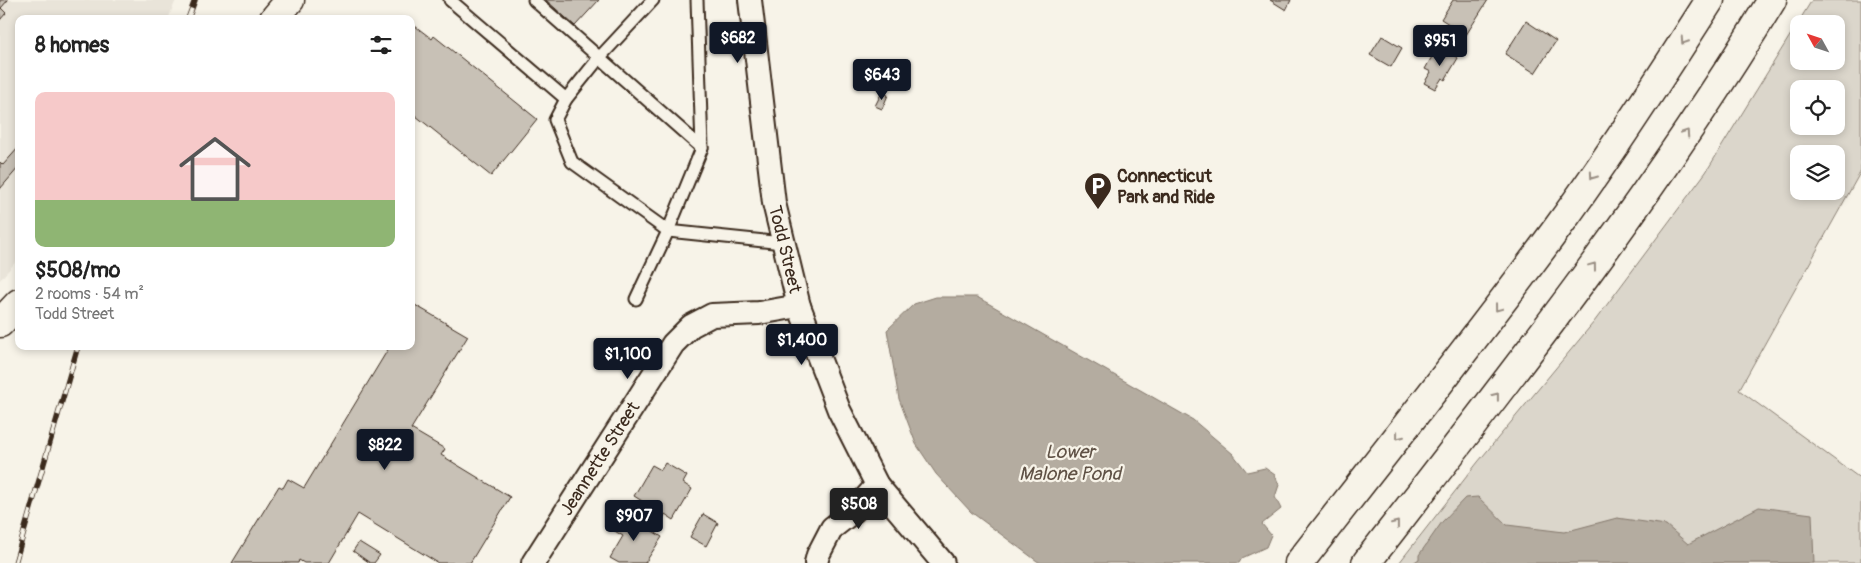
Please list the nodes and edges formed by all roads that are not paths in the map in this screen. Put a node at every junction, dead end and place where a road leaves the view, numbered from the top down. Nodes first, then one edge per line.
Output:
1 (290, 0) edge
2 (450, 0) edge
3 (534, 0) edge
4 (653, 0) edge
5 (697, 0) edge
6 (750, 0) edge
7 (1710, 0) edge
8 (1772, 0) edge
9 (277, 15) edge
10 (599, 58) junction
11 (566, 99) junction
12 (702, 148) junction
13 (668, 231) junction
14 (782, 243) junction
15 (636, 299) dead end
16 (15, 306) edge
17 (799, 306) junction
18 (0, 323) edge
19 (877, 485) junction
20 (533, 563) edge
21 (816, 563) edge
22 (943, 563) edge
23 (1299, 563) edge
24 (1366, 563) edge

1 - 9 main road
2 - 11 lane
3 - 10 lane
4 - 10 lane
5 - 12 lane
6 - 14 street, Todd Street
7 -> 23 main road
24 -> 8 main road
10 - 11 lane
10 - 12 lane
11 - 13 lane
12 - 13 lane
13 - 14 lane
13 - 15 lane
14 - 17 street, Todd Street
16 - 18 main road
17 - 19 street, Todd Street
17 - 20 street, Jeannette Street
19 - 21 street
19 - 22 street, Todd Street

